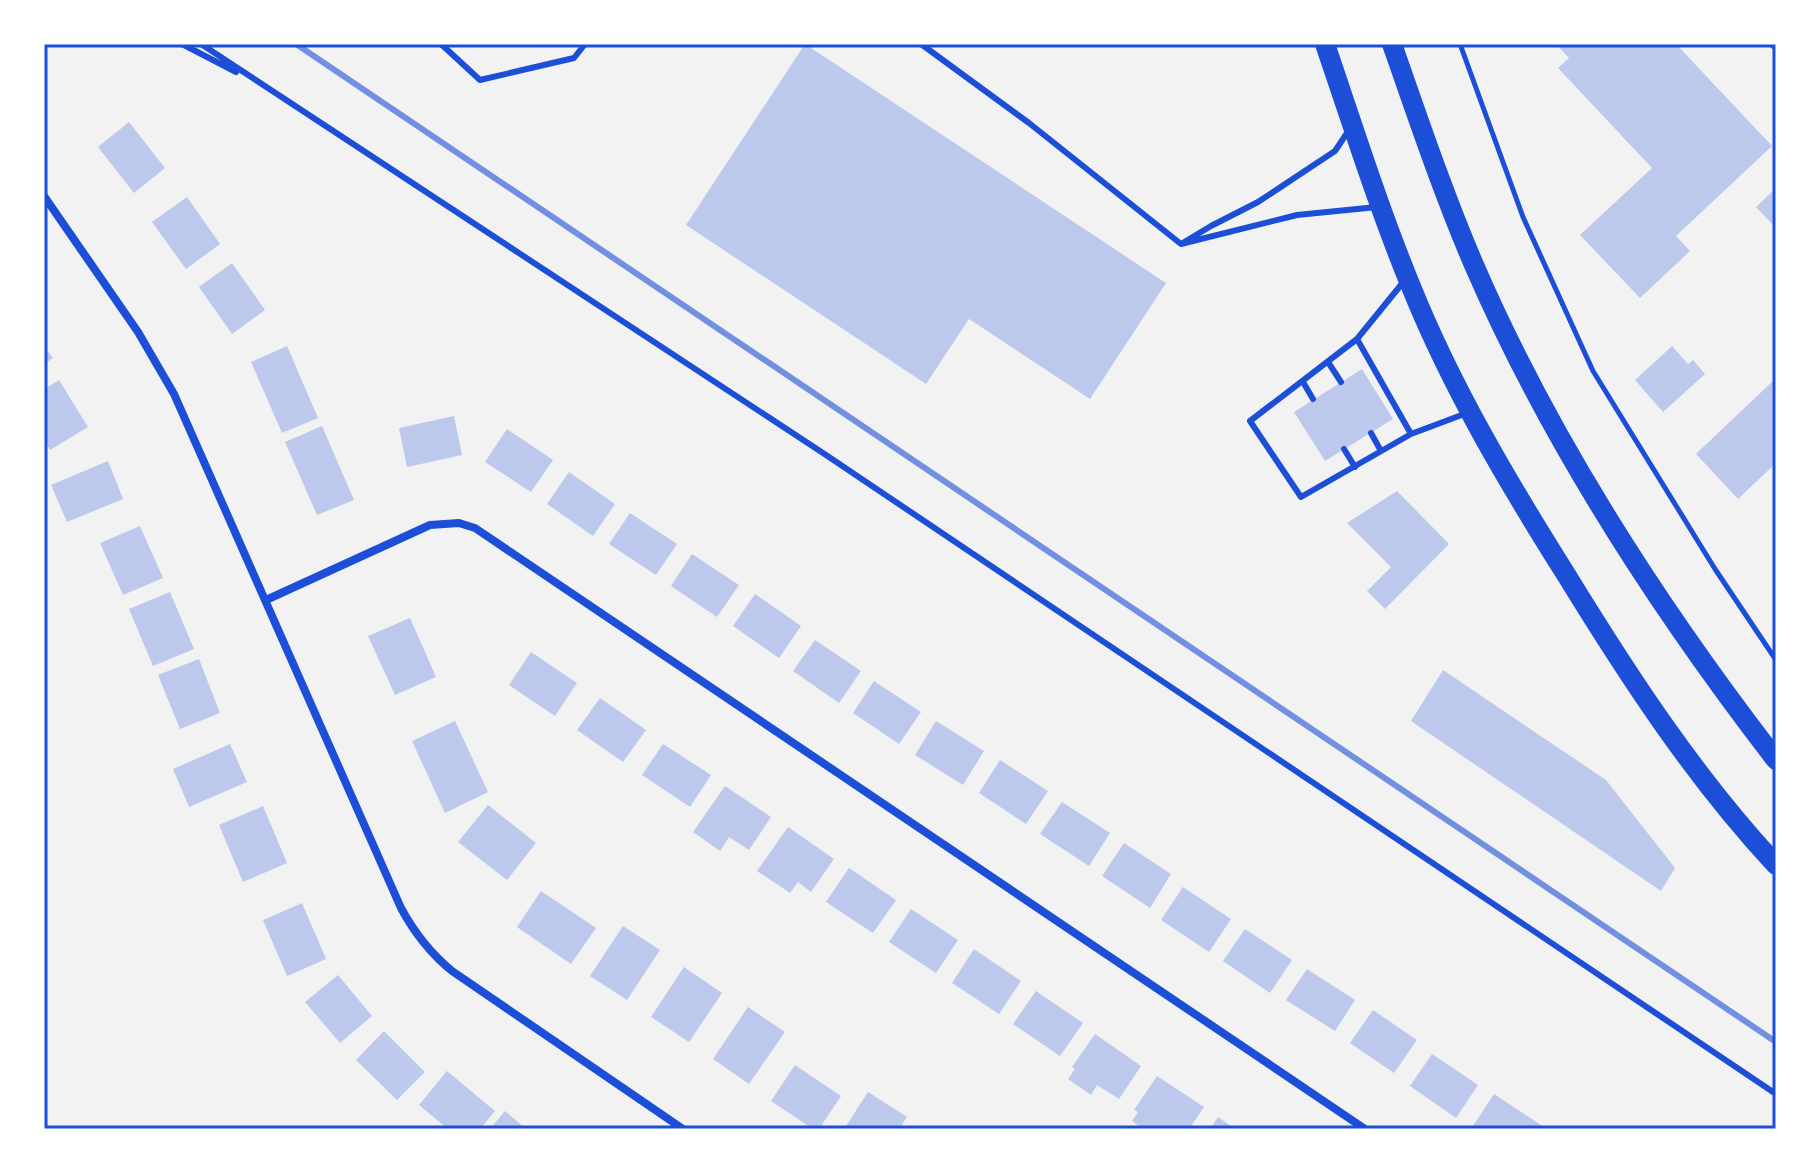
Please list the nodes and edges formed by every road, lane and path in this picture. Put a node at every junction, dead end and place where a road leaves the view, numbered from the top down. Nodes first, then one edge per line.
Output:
1 (182, 44) edge
2 (201, 44) edge
3 (441, 44) edge
4 (585, 44) edge
5 (921, 44) edge
6 (1325, 44) edge
7 (1392, 44) edge
8 (1460, 44) edge
9 (261, 85) junction
10 (1353, 124) junction
11 (44, 196) edge
12 (1381, 207) junction
13 (1181, 244) junction
14 (1407, 277) junction
15 (1357, 339) junction
16 (1328, 362) junction
17 (1303, 382) junction
18 (1341, 382) dead end
19 (1313, 399) dead end
20 (1471, 412) junction
21 (1371, 433) dead end
22 (1411, 434) junction
23 (1344, 449) dead end
24 (1381, 451) junction
25 (1355, 467) junction
26 (266, 600) junction
27 (1776, 660) edge
28 (1776, 760) edge
29 (1776, 865) edge
30 (1776, 1094) edge
31 (667, 1118) junction
32 (660, 1129) edge
33 (683, 1129) edge
34 (1365, 1129) edge

1 - 9 lane
2 - 9 lane
3 - 4 lane
5 - 13 lane
6 - 10 main road
7 - 28 main road
8 - 27 path
9 - 30 lane
10 - 12 main road
10 - 13 lane
11 - 26 street
12 - 13 lane
12 - 14 main road
14 - 15 lane
14 - 20 main road
15 - 16 lane
15 - 22 lane
16 - 17 lane
16 - 18 lane
17 - 19 lane
17 - 25 lane
20 - 22 lane
20 - 29 main road
21 - 24 lane
22 - 24 lane
23 - 25 lane
24 - 25 lane
26 - 31 street
26 - 34 street
31 - 32 street
31 - 33 street

